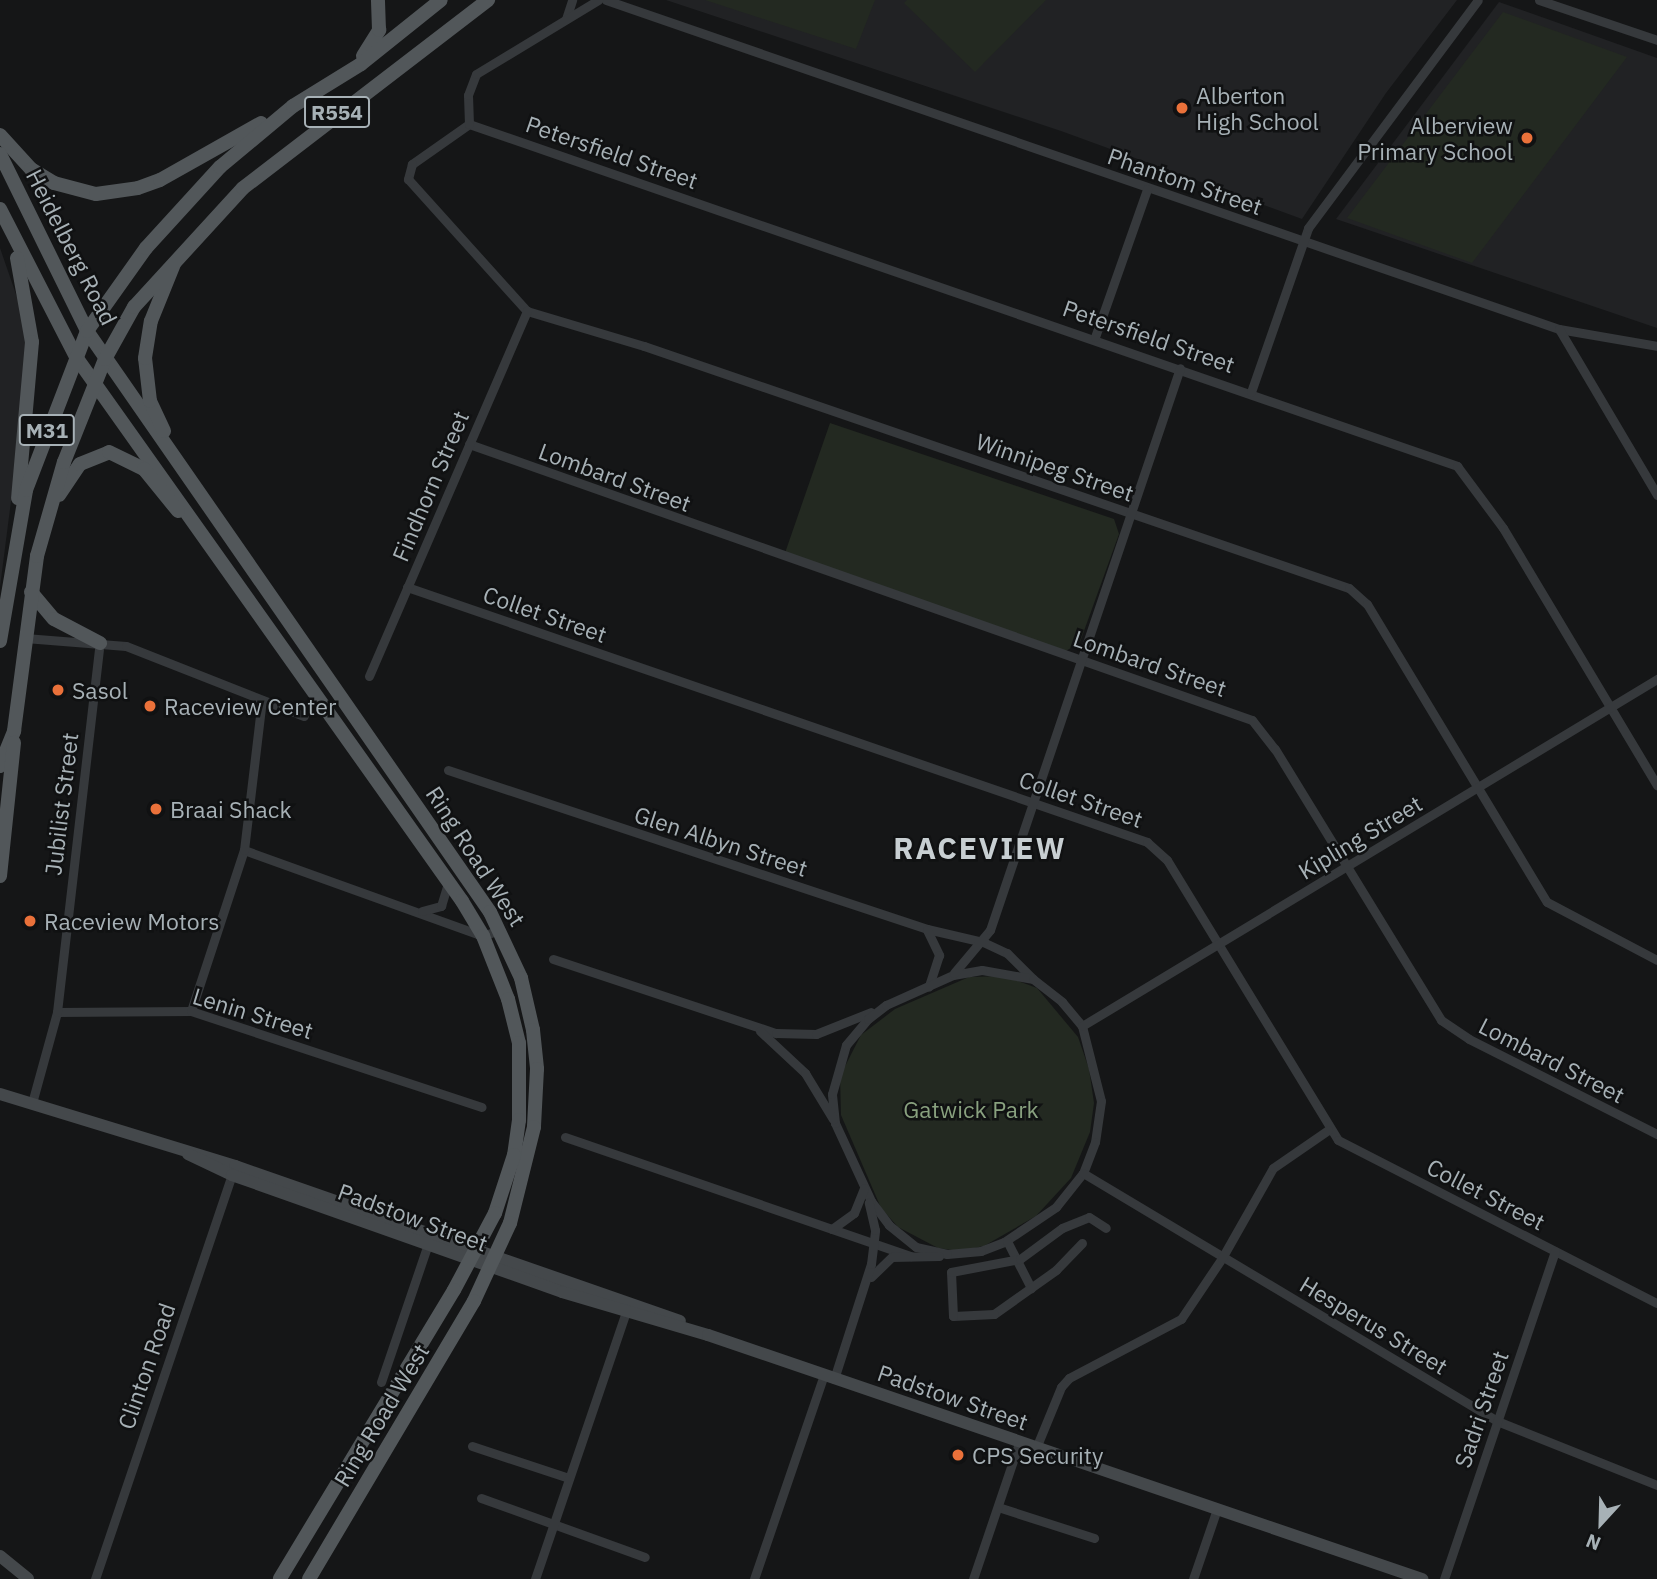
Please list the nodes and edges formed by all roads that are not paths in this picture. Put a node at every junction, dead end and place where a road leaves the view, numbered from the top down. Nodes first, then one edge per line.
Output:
1 (378, 0) edge
2 (441, 0) edge
3 (488, 0) edge
4 (572, 0) edge
5 (598, 0) edge
6 (606, 0) edge
7 (1479, 0) edge
8 (1539, 0) edge
9 (615, 2) edge
10 (566, 19) junction
11 (1657, 40) edge
12 (344, 74) junction
13 (293, 106) junction
14 (469, 124) junction
15 (0, 135) edge
16 (0, 154) edge
17 (1147, 189) junction
18 (0, 209) edge
19 (13, 236) junction
20 (1302, 242) junction
21 (175, 259) junction
22 (527, 311) junction
23 (1559, 329) junction
24 (87, 331) junction
25 (1095, 337) junction
26 (1657, 346) edge
27 (76, 357) junction
28 (105, 359) junction
29 (1180, 368) junction
30 (94, 384) junction
31 (1251, 392) junction
32 (469, 444) junction
33 (182, 469) junction
34 (1657, 495) edge
35 (50, 511) junction
36 (1133, 514) junction
37 (17, 534) junction
38 (207, 541) junction
39 (407, 587) junction
40 (32, 592) junction
41 (25, 638) junction
42 (0, 642) edge
43 (100, 643) junction
44 (1083, 660) junction
45 (369, 676) dead end
46 (1657, 679) edge
47 (262, 701) junction
48 (1610, 707) junction
49 (304, 716) dead end
50 (15, 731) junction
51 (0, 766) edge
52 (449, 770) dead end
53 (1657, 785) edge
54 (1476, 790) junction
55 (1035, 802) junction
56 (244, 850) junction
57 (1347, 867) junction
58 (0, 876) edge
59 (448, 880) junction
60 (421, 912) junction
61 (927, 929) junction
62 (499, 930) junction
63 (483, 936) junction
64 (983, 942) junction
65 (1219, 944) junction
66 (554, 959) dead end
67 (1657, 960) edge
68 (953, 975) junction
69 (1033, 979) junction
70 (929, 986) junction
71 (886, 1005) junction
72 (191, 1011) junction
73 (57, 1012) junction
74 (1082, 1026) junction
75 (757, 1028) junction
76 (0, 1094) edge
77 (32, 1103) junction
78 (482, 1107) dead end
79 (835, 1123) junction
80 (1328, 1130) junction
81 (1657, 1134) edge
82 (565, 1137) dead end
83 (233, 1171) junction
84 (1083, 1173) junction
85 (865, 1191) junction
86 (1106, 1228) dead end
87 (832, 1229) junction
88 (1007, 1241) junction
89 (428, 1244) junction
90 (1082, 1244) dead end
91 (874, 1245) junction
92 (1555, 1251) junction
93 (958, 1255) junction
94 (473, 1256) junction
95 (911, 1256) junction
96 (1223, 1258) junction
97 (1017, 1260) junction
98 (493, 1262) junction
99 (867, 1282) junction
100 (1031, 1288) junction
101 (1657, 1303) edge
102 (627, 1308) junction
103 (829, 1377) junction
104 (381, 1382) dead end
105 (1497, 1421) junction
106 (1019, 1443) junction
107 (472, 1446) dead end
108 (1036, 1448) junction
109 (569, 1478) junction
110 (1657, 1485) edge
111 (481, 1498) dead end
112 (998, 1507) junction
113 (1216, 1512) junction
114 (553, 1525) junction
115 (1094, 1538) dead end
116 (0, 1556) edge
117 (645, 1557) dead end
118 (1417, 1578) edge
119 (27, 1579) edge
120 (94, 1579) edge
121 (281, 1579) edge
122 (309, 1579) edge
123 (535, 1579) edge
124 (754, 1579) edge
125 (973, 1579) edge
126 (1193, 1579) edge
127 (1444, 1579) edge

1 - 12 main road
2 - 12 main road, R554
3 - 21 main road, R554
4 - 10 street
5 - 10 street
6 - 9 street, Phantom Street
7 - 20 street
8 - 11 street
9 - 17 street, Phantom Street
10 - 14 street
12 - 13 main road, R554
13 - 15 main road
13 - 24 main road, R554
14 - 22 street
14 - 25 street, Petersfield Street
16 - 24 main road, Heidelberg Road
17 - 20 street, Phantom Street
17 - 25 street
18 - 19 main road, Heidelberg Road
19 - 27 main road, Heidelberg Road
19 - 37 main road
20 - 23 street, Phantom Street
20 - 31 street
21 - 28 main road, R554
21 - 33 main road
22 - 32 street, Findhorn Street
22 - 36 street, Winnipeg Street
23 - 26 street, Phantom Street
23 - 34 street
24 - 27 main road, R554
24 - 28 main road, Heidelberg Road
25 - 29 street, Petersfield Street
27 - 30 main road, Heidelberg Road
27 - 37 main road, M31
28 - 30 main road, R554
28 - 33 main road, Ring Road West
29 - 31 street, Petersfield Street
29 - 36 street
30 - 35 main road, M31
30 - 38 main road, Ring Road West
31 - 48 street, Petersfield Street
32 - 39 street, Findhorn Street
32 - 44 street, Lombard Street
33 - 62 main road, Ring Road West
35 - 38 main road
35 - 40 main road, M31
36 - 44 street
36 - 54 street, Winnipeg Street
37 - 42 main road, M31
38 - 59 main road, Ring Road West
39 - 45 street, Findhorn Street
39 - 55 street, Collet Street
40 - 41 main road, M31
40 - 43 main road
41 - 43 street
41 - 50 main road, M31
43 - 47 street
43 - 73 street, Jubilist Street
44 - 55 street
44 - 57 street, Lombard Street
46 - 48 street, Kipling Street
47 - 49 street
47 - 56 street
48 - 53 street, Petersfield Street
48 - 54 street, Kipling Street
50 - 51 main road, M31
50 - 58 main road
52 - 61 street, Glen Albyn Street
54 - 57 street, Kipling Street
54 - 67 street, Winnipeg Street
55 - 64 street
55 - 65 street, Collet Street
56 - 60 street
56 - 72 street
57 - 65 street, Kipling Street
57 - 81 street, Lombard Street
59 - 60 street
59 - 63 main road, Ring Road West
60 - 63 street
61 - 64 street, Glen Albyn Street
61 - 70 street
62 - 63 street
62 - 98 main road, Ring Road West
63 - 94 main road, Ring Road West
64 - 68 street
64 - 69 street, Glen Albyn Street
65 - 74 street, Kipling Street
65 - 80 street, Collet Street
66 - 75 street
68 - 69 street
68 - 70 street
69 - 74 street
70 - 71 street
71 - 75 street
71 - 79 street
72 - 73 street, Lenin Street
72 - 78 street, Lenin Street
73 - 77 street
74 - 84 street
75 - 79 street
76 - 77 street, Padstow Street
77 - 83 street, Padstow Street
79 - 85 street
80 - 92 street, Collet Street
80 - 96 street
82 - 87 street
83 - 89 street, Padstow Street
83 - 94 street, Padstow Street
83 - 120 street, Clinton Road
84 - 88 street
84 - 96 street, Hesperus Street
85 - 87 street
85 - 91 street
85 - 93 street
86 - 97 street
87 - 91 street
88 - 93 street
88 - 97 street
89 - 94 street, Padstow Street
89 - 104 street
90 - 100 street
91 - 95 street
91 - 99 street
92 - 101 street, Collet Street
92 - 105 street, Sadri Street
93 - 95 street
94 - 98 street, Padstow Street
94 - 121 main road, Ring Road West
95 - 99 street
96 - 105 street, Hesperus Street
96 - 108 street
97 - 100 street
97 - 100 street
98 - 102 street, Padstow Street
98 - 122 main road, Ring Road West
99 - 103 street
102 - 103 street, Padstow Street
102 - 109 street
103 - 106 street, Padstow Street
103 - 124 street
105 - 110 street, Hesperus Street
105 - 127 street, Sadri Street
106 - 108 street, Padstow Street
106 - 112 street
107 - 109 street
108 - 113 street, Padstow Street
109 - 114 street
111 - 114 street
112 - 115 street
112 - 125 street
113 - 118 street, Padstow Street
113 - 126 street
114 - 117 street
114 - 123 street
116 - 119 street

